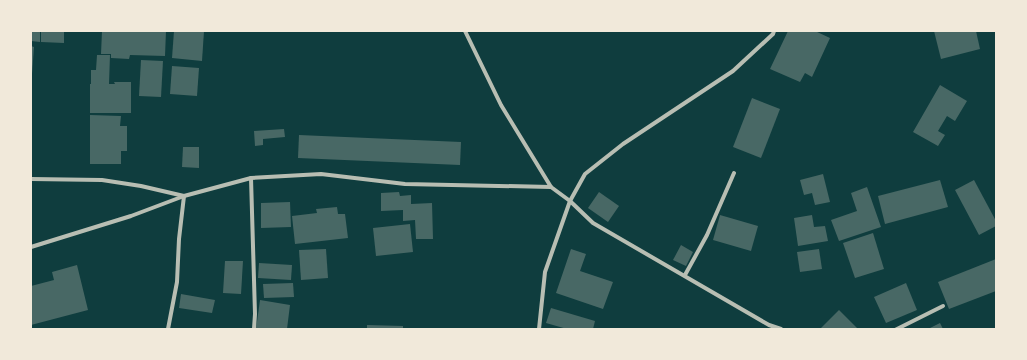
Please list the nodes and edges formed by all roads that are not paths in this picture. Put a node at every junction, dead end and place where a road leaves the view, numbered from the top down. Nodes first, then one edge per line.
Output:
1 (465, 31) edge
2 (774, 31) edge
3 (734, 173) dead end
4 (251, 178) junction
5 (31, 179) edge
6 (551, 187) junction
7 (184, 196) junction
8 (570, 201) junction
9 (31, 247) edge
10 (685, 275) junction
11 (943, 306) dead end
12 (168, 329) edge
13 (254, 329) edge
14 (539, 329) edge
15 (781, 329) edge
16 (897, 329) edge

1 - 6 street
2 - 8 street
3 - 10 street
4 - 6 street
4 - 7 street
4 - 13 street
5 - 7 street
6 - 8 street
7 - 9 street
7 - 12 street
8 - 10 street
8 - 14 street
10 - 15 street
11 - 16 street

